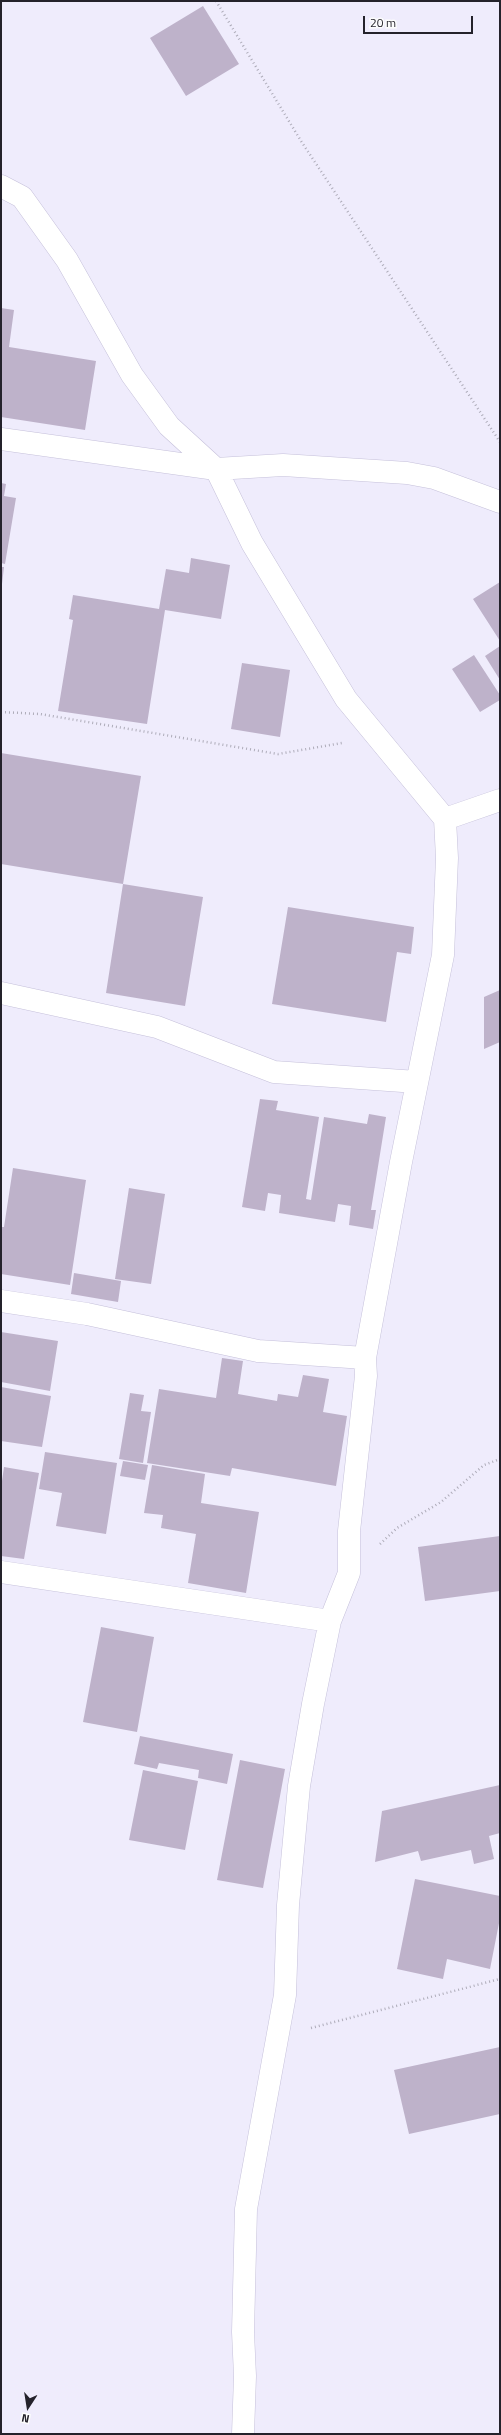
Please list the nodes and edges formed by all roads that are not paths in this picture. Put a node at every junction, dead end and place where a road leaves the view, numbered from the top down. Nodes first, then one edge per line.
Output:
1 (1, 186) edge
2 (1, 438) edge
3 (216, 469) junction
4 (500, 502) edge
5 (500, 800) edge
6 (445, 820) junction
7 (1, 993) edge
8 (418, 1082) junction
9 (1, 1301) edge
10 (365, 1358) junction
11 (1, 1572) edge
12 (330, 1621) junction
13 (243, 2434) edge

1 - 3 street
2 - 3 street
3 - 4 street
3 - 6 street
5 - 6 street
6 - 8 street
7 - 8 street
8 - 10 street
9 - 10 street
10 - 12 street
11 - 12 street
12 - 13 street

